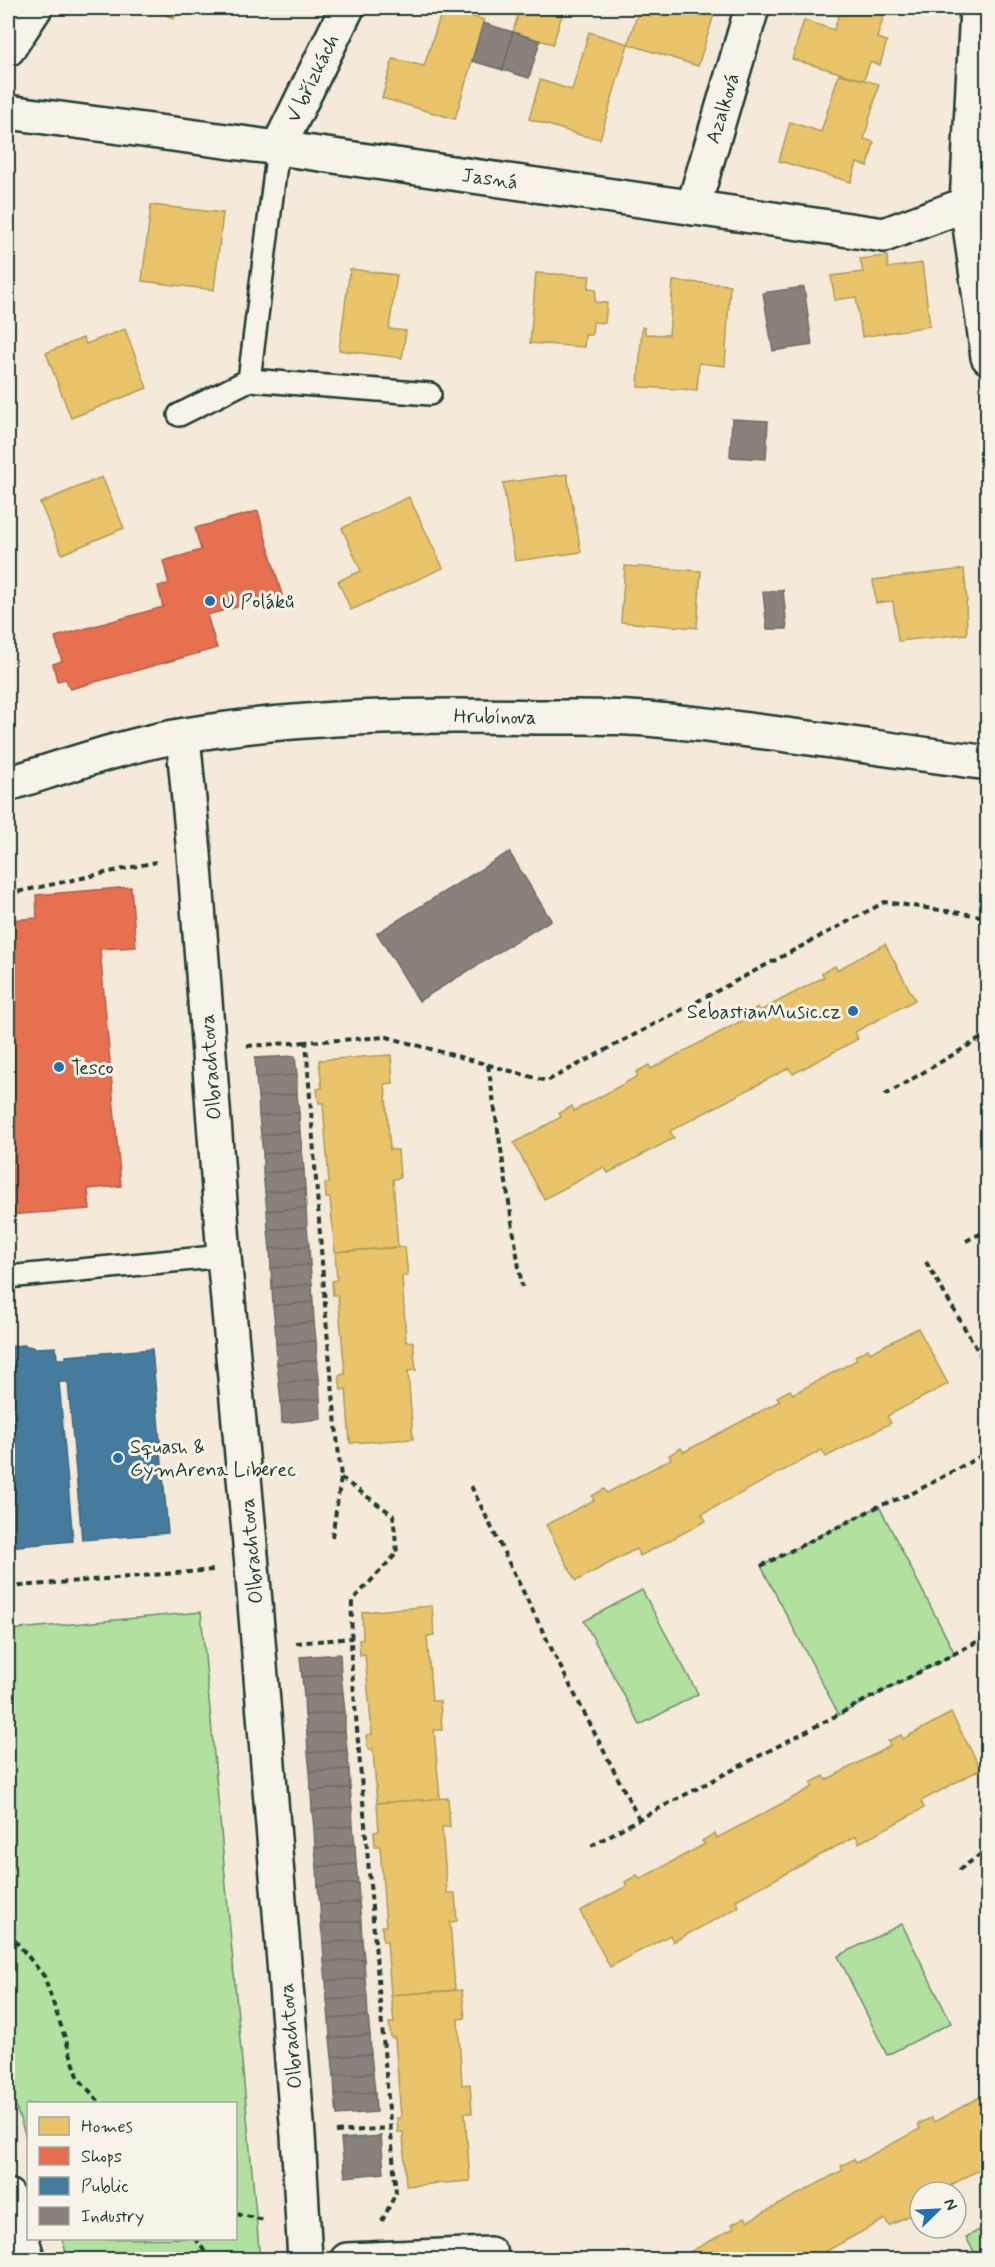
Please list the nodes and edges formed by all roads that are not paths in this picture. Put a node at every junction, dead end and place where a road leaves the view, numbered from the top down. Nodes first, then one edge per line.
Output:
1 (35, 8) edge
2 (347, 8) edge
3 (752, 8) edge
4 (977, 8) edge
5 (8, 49) edge
6 (8, 112) edge
7 (278, 148) junction
8 (967, 204) junction
9 (693, 208) junction
10 (987, 357) edge
11 (249, 380) junction
12 (430, 394) dead end
13 (179, 415) dead end
14 (183, 736) junction
15 (987, 763) edge
16 (8, 784) edge
17 (224, 1256) junction
18 (8, 1277) edge
19 (8, 2196) edge
20 (28, 2259) edge
21 (305, 2259) edge
22 (347, 2259) edge
23 (363, 2259) edge
24 (493, 2259) edge

1 - 5 street
2 - 7 street, V břízkách
3 - 9 street, Azalková
4 - 8 street
6 - 7 street, Jasná
7 - 9 street, Jasná
7 - 11 lane
8 - 9 street, Jasná
8 - 10 street
11 - 12 lane
11 - 13 lane
14 - 15 street, Hrubínova
14 - 16 street, Hrubínova
14 - 17 street, Olbrachtova
17 - 18 lane
17 - 21 street, Olbrachtova
19 - 20 street
22 - 23 street
23 - 24 street

